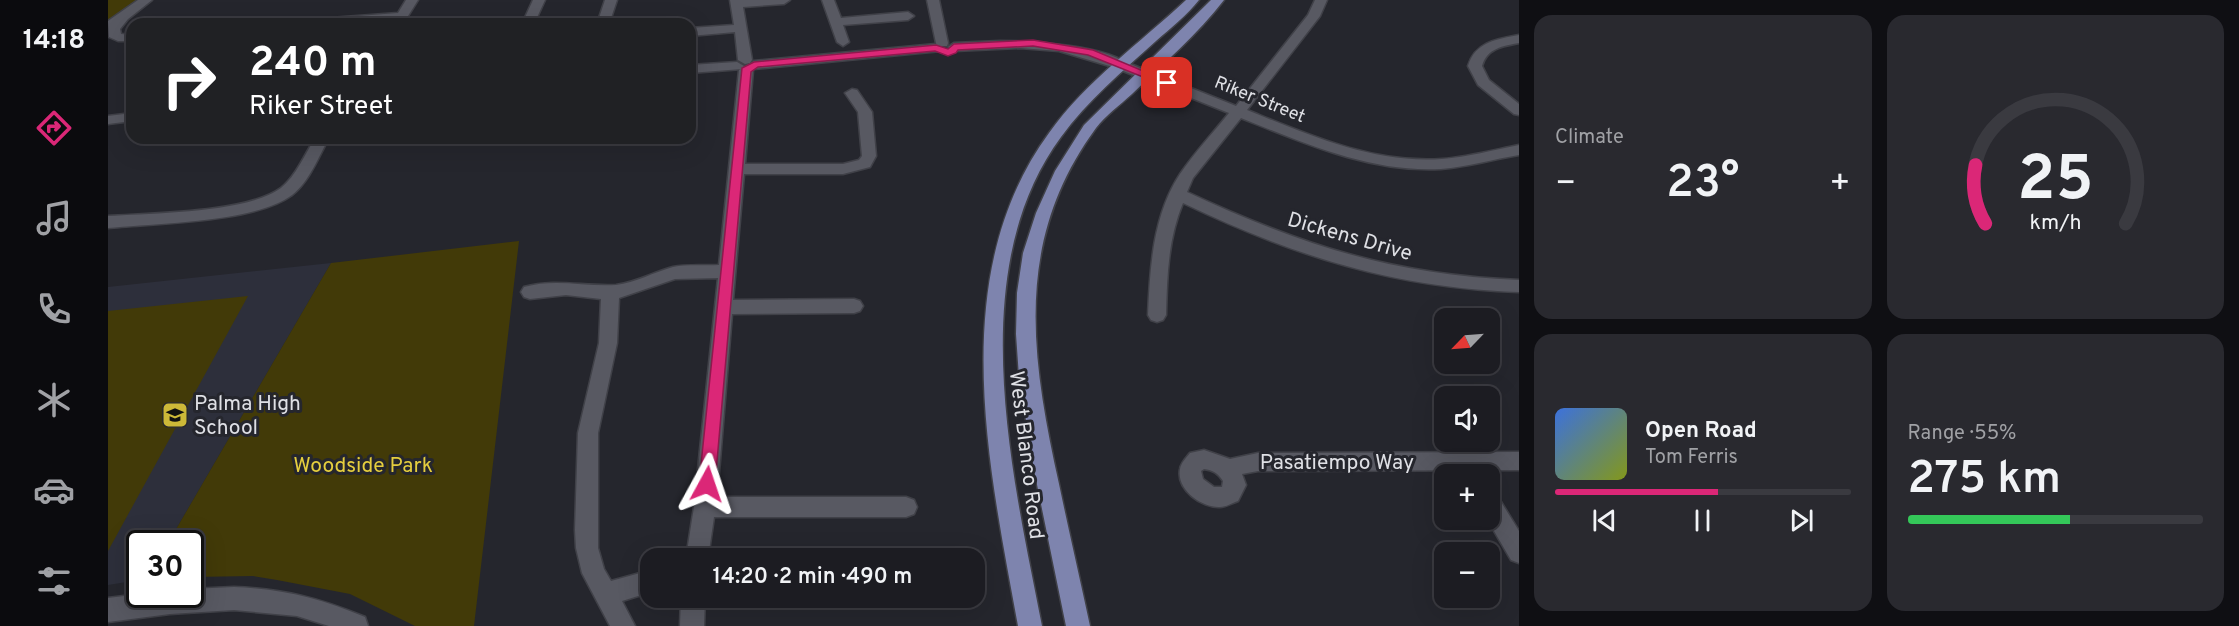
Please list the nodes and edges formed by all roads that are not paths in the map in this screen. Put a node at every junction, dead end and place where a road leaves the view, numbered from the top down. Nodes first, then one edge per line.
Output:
1 (146, 0) edge
2 (412, 0) edge
3 (539, 0) edge
4 (611, 0) edge
5 (784, 0) edge
6 (828, 0) edge
7 (933, 0) edge
8 (1193, 0) edge
9 (1218, 0) edge
10 (1321, 0) edge
11 (736, 2) edge
12 (908, 16) dead end
13 (400, 18) edge
14 (531, 18) edge
15 (605, 18) edge
16 (122, 19) junction
17 (835, 22) junction
18 (108, 27) edge
19 (741, 28) junction
20 (696, 32) edge
21 (126, 37) edge
22 (126, 38) edge
23 (1519, 39) edge
24 (108, 40) edge
25 (843, 42) dead end
26 (944, 46) junction
27 (746, 65) junction
28 (1123, 66) junction
29 (696, 69) edge
30 (1144, 74) junction
31 (852, 93) dead end
32 (1519, 111) edge
33 (1241, 112) junction
34 (126, 118) edge
35 (108, 120) edge
36 (318, 144) edge
37 (1519, 150) edge
38 (738, 169) junction
39 (1178, 194) junction
40 (108, 222) edge
41 (727, 271) junction
42 (1519, 286) edge
43 (530, 292) dead end
44 (610, 292) junction
45 (723, 306) junction
46 (854, 306) dead end
47 (1157, 315) dead end
48 (1519, 461) edge
49 (1497, 464) edge
50 (1434, 467) edge
51 (1228, 470) dead end
52 (705, 507) junction
53 (906, 507) dead end
54 (1500, 521) edge
55 (699, 548) edge
56 (1519, 552) edge
57 (640, 584) edge
58 (604, 594) junction
59 (693, 608) edge
60 (108, 610) edge
61 (356, 626) edge
62 (623, 626) edge
63 (692, 626) edge
64 (1030, 626) edge
65 (1078, 626) edge

1 - 16 street
2 - 13 street
3 - 14 street
4 - 15 street
5 - 11 street
6 - 17 street
7 - 26 street
8 - 28 main road, West Blanco Road
9 - 30 main road, West Blanco Road
10 - 33 street
11 - 19 street
12 - 17 street
16 - 18 street
16 - 21 street
17 - 25 street
19 - 20 street
19 - 27 street
22 - 24 street
23 - 32 street
26 - 27 street, Riker Street
26 - 28 street, Riker Street
27 - 29 street, Riker Street
27 - 38 street
28 - 30 street, Riker Street
28 - 64 main road, West Blanco Road
30 - 33 street, Riker Street
30 - 65 main road, West Blanco Road
31 - 38 street
33 - 37 street, Riker Street
33 - 39 street
34 - 35 street
36 - 40 street
38 - 41 street
39 - 42 street, Dickens Drive
39 - 47 street
41 - 44 street
41 - 45 street
43 - 44 street
44 - 58 street
45 - 46 street
45 - 52 street
48 - 49 street, Pasatiempo Way
50 - 51 street, Pasatiempo Way
52 - 53 street
52 - 55 street
54 - 56 street
57 - 58 street
58 - 62 street
59 - 63 street
60 - 61 street

